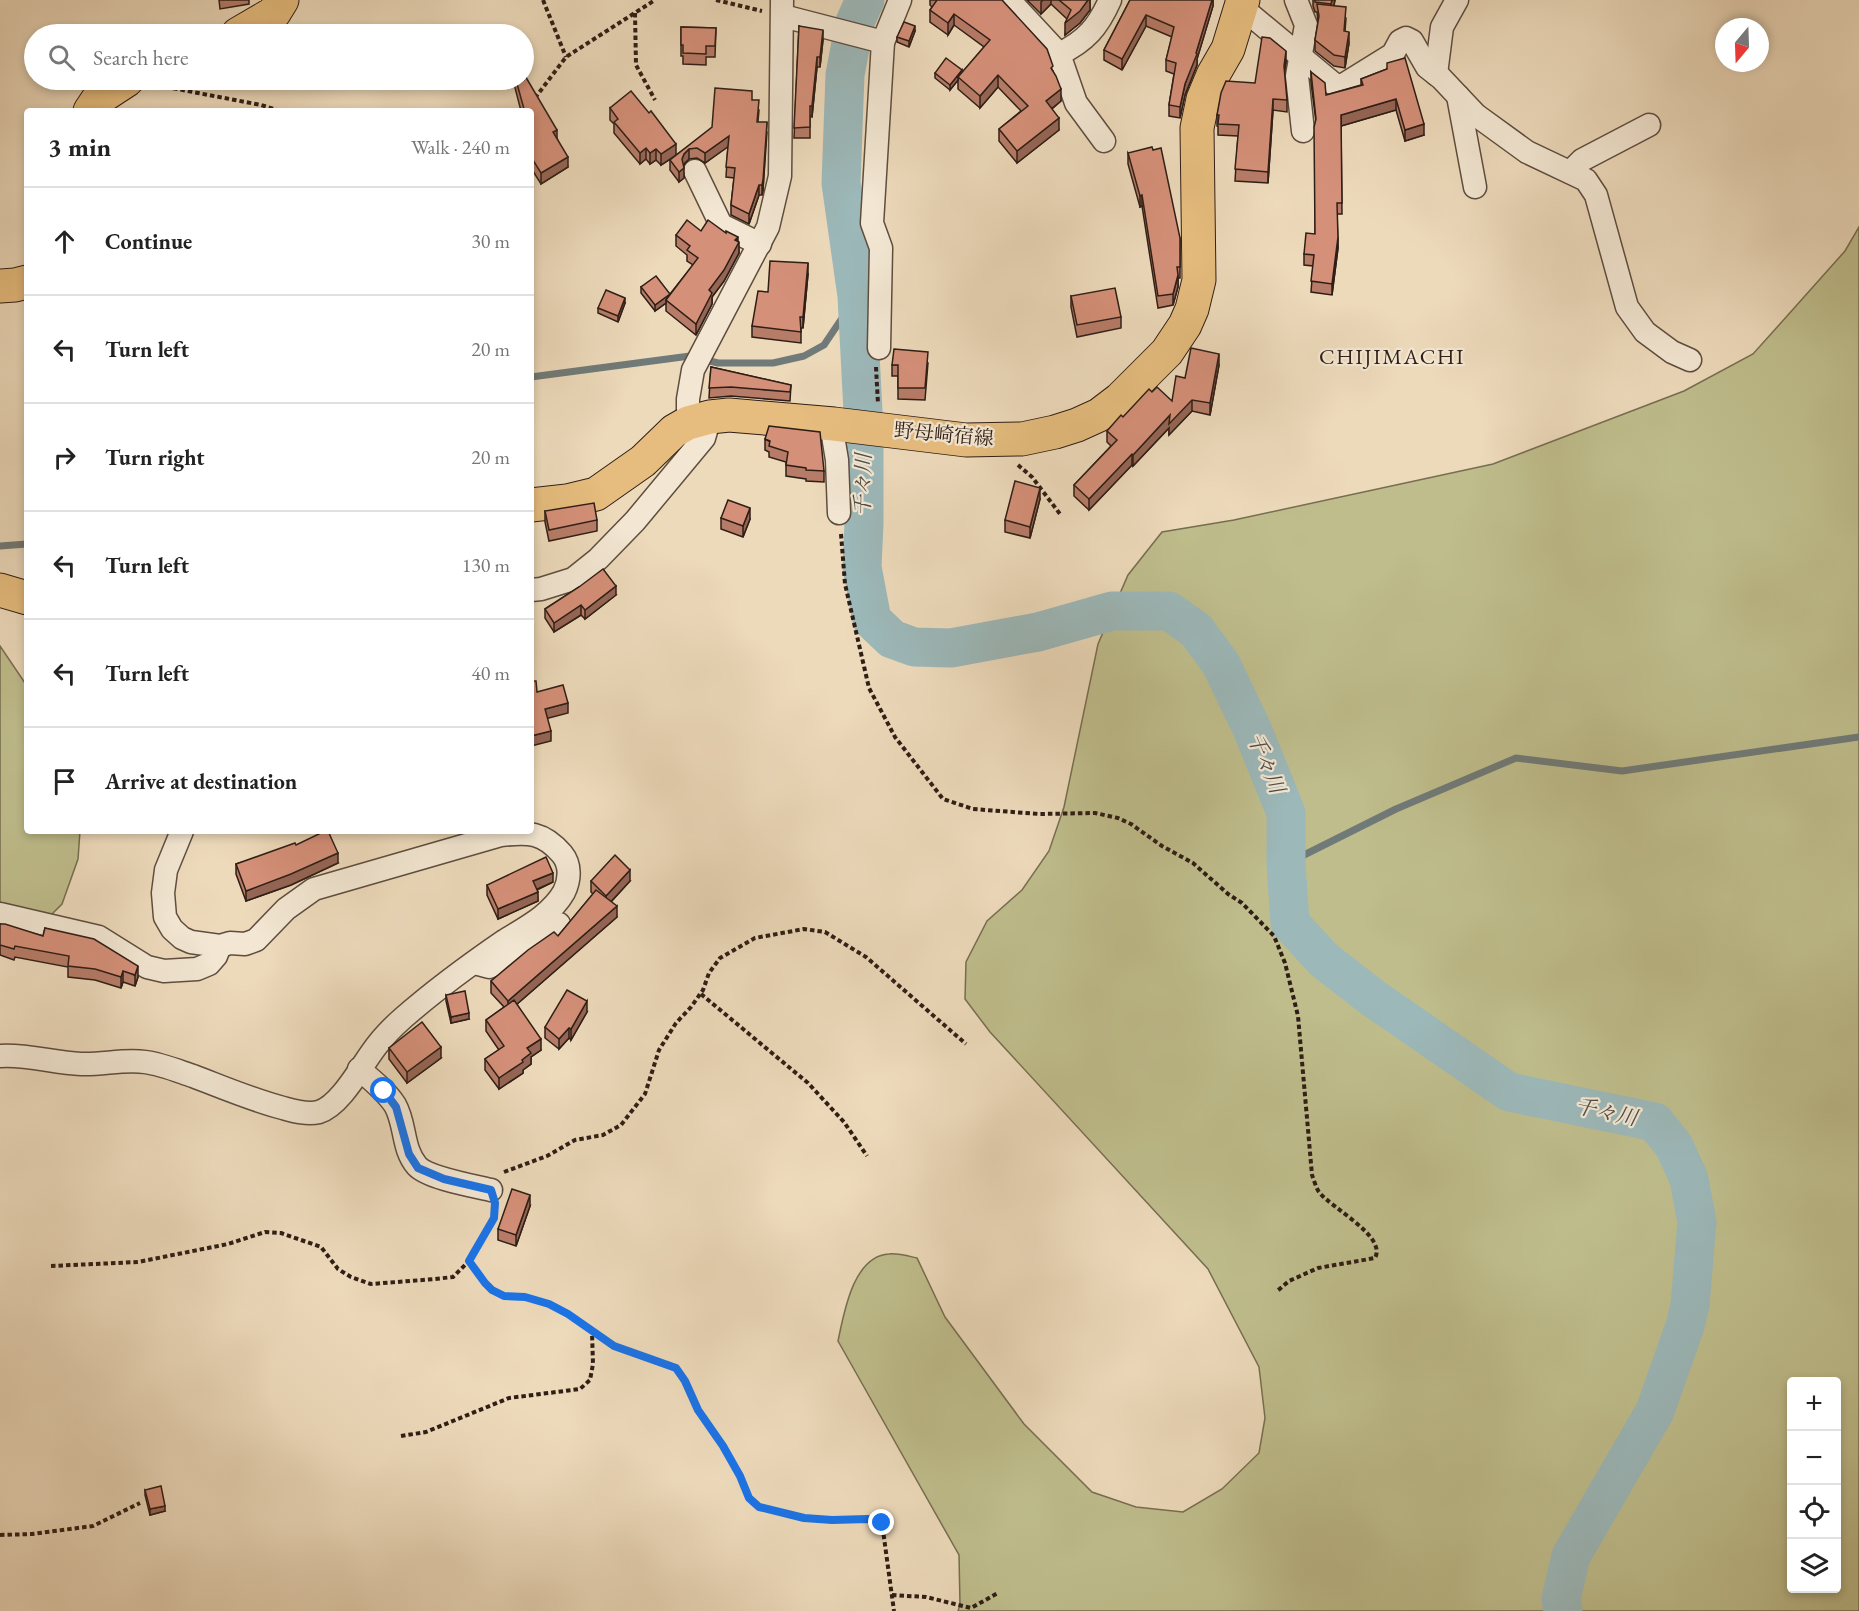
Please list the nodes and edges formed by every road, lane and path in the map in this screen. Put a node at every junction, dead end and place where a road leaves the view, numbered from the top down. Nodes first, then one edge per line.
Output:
1 (282, 0) edge
2 (543, 0) edge
3 (655, 0) edge
4 (716, 0) edge
5 (900, 0) edge
6 (1009, 0) edge
7 (1110, 0) edge
8 (1296, 0) edge
9 (1457, 0) edge
10 (1242, 3) edge
11 (783, 8) edge
12 (635, 13) junction
13 (255, 24) edge
14 (878, 40) junction
15 (1059, 54) junction
16 (1301, 56) junction
17 (566, 57) junction
18 (1436, 75) junction
19 (116, 90) edge
20 (182, 90) edge
21 (1458, 96) junction
22 (535, 99) edge
23 (655, 100) dead end
24 (92, 108) edge
25 (270, 108) edge
26 (1649, 125) dead end
27 (1303, 131) dead end
28 (1104, 141) dead end
29 (695, 171) dead end
30 (1570, 172) junction
31 (1475, 187) dead end
32 (760, 244) junction
33 (24, 283) edge
34 (0, 286) edge
35 (879, 348) joint
36 (1690, 360) dead end
37 (699, 420) junction
38 (832, 424) junction
39 (881, 428) junction
40 (996, 440) junction
41 (534, 506) edge
42 (839, 513) joint
43 (1060, 513) dead end
44 (534, 589) edge
45 (0, 590) edge
46 (24, 597) edge
47 (181, 834) edge
48 (513, 834) edge
49 (528, 834) edge
50 (0, 914) edge
51 (560, 924) dead end
52 (220, 946) junction
53 (473, 963) junction
54 (700, 994) junction
55 (966, 1044) dead end
56 (0, 1056) edge
57 (359, 1070) junction
58 (867, 1156) dead end
59 (491, 1190) junction
60 (469, 1261) junction
61 (51, 1266) dead end
62 (1276, 1292) dead end
63 (592, 1331) junction
64 (401, 1436) dead end
65 (140, 1503) dead end
66 (0, 1535) edge
67 (998, 1593) dead end
68 (892, 1595) junction
69 (894, 1611) edge

1 - 13 main road
2 - 17 path
3 - 12 path
4 - 11 path
5 - 14 street
6 - 15 street
7 - 15 street
8 - 16 street
9 - 18 street
10 - 16 street
10 - 40 main road, 野母崎宿線
11 - 14 street
11 - 32 street
12 - 17 path
12 - 23 path
14 - 35 street
15 - 28 street
16 - 18 street
16 - 27 street
17 - 22 path
18 - 21 street
19 - 24 main road
20 - 25 path
21 - 30 street
21 - 31 street
26 - 30 street
29 - 32 street
30 - 36 street
32 - 37 street
33 - 34 main road
35 - 39 path
37 - 38 main road, 野母崎宿線
37 - 41 main road
37 - 44 street
38 - 39 main road, 野母崎宿線
38 - 42 street
39 - 40 main road, 野母崎宿線
40 - 43 path
42 - 62 path
45 - 46 main road
47 - 52 street
48 - 52 street
49 - 53 street
50 - 52 street
51 - 53 street
53 - 57 street
54 - 55 path
54 - 58 path
54 - 59 path
56 - 57 street
57 - 59 street
59 - 60 path
60 - 61 path
60 - 63 path
63 - 64 path
63 - 68 path
65 - 66 path
67 - 68 path
68 - 69 path

